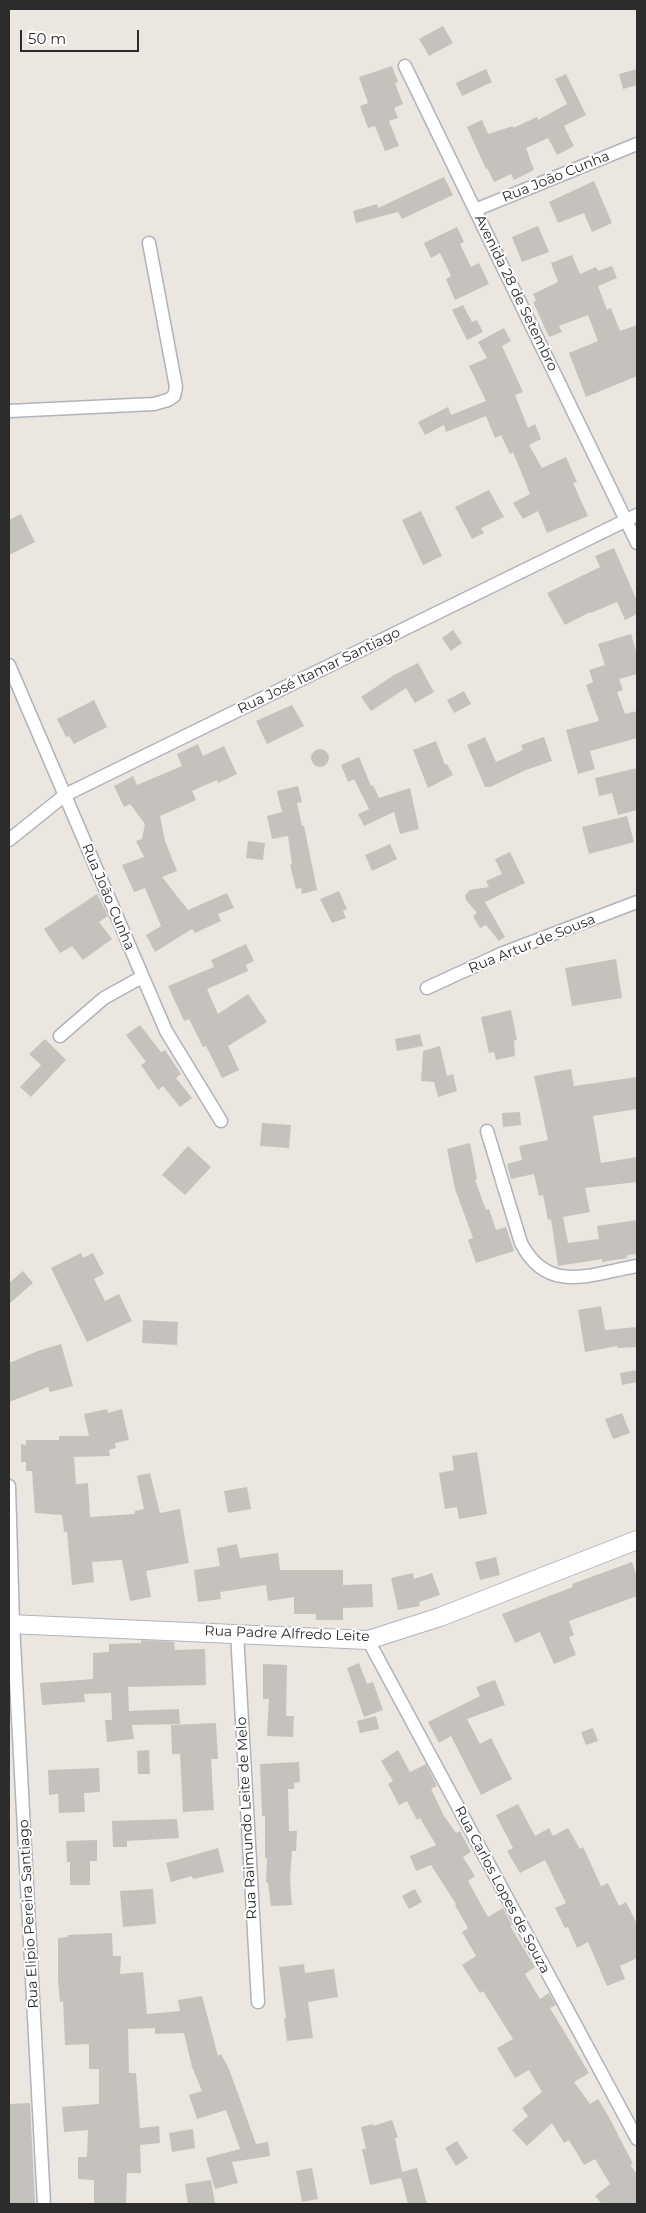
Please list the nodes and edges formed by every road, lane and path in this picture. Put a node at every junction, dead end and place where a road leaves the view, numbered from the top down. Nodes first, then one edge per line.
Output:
1 (405, 66) dead end
2 (637, 144) edge
3 (475, 210) junction
4 (149, 243) dead end
5 (9, 411) edge
6 (632, 518) edge
7 (637, 543) edge
8 (9, 665) edge
9 (65, 794) junction
10 (9, 840) edge
11 (637, 902) edge
12 (142, 977) junction
13 (427, 988) dead end
14 (60, 1036) dead end
15 (221, 1121) dead end
16 (487, 1131) dead end
17 (637, 1266) edge
18 (9, 1486) edge
19 (637, 1540) edge
20 (11, 1624) edge
21 (237, 1633) junction
22 (368, 1640) junction
23 (258, 2002) dead end
24 (637, 2139) edge
25 (44, 2204) edge

1 - 3 street, Avenida 28 de Setembro
2 - 3 street, Rua João Cunha
3 - 6 street, Avenida 28 de Setembro
4 - 5 street
6 - 7 street, Avenida 28 de Setembro
6 - 9 street, Rua José Itamar Santiago
8 - 9 street, Rua João Cunha
9 - 10 street, Rua José Itamar Santiago
9 - 12 street, Rua João Cunha
11 - 13 street, Rua Artur de Sousa
12 - 14 street
12 - 15 street, Rua João Cunha
16 - 17 street
18 - 20 street, Rua Elipio Pereira Santiago
19 - 22 street, Rua Padre Alfredo Leite
20 - 21 street, Rua Padre Alfredo Leite
20 - 25 street, Rua Elipio Pereira Santiago
21 - 22 street, Rua Padre Alfredo Leite
21 - 23 street, Rua Raimundo Leite de Melo
22 - 24 street, Rua Carlos Lopes de Souza

